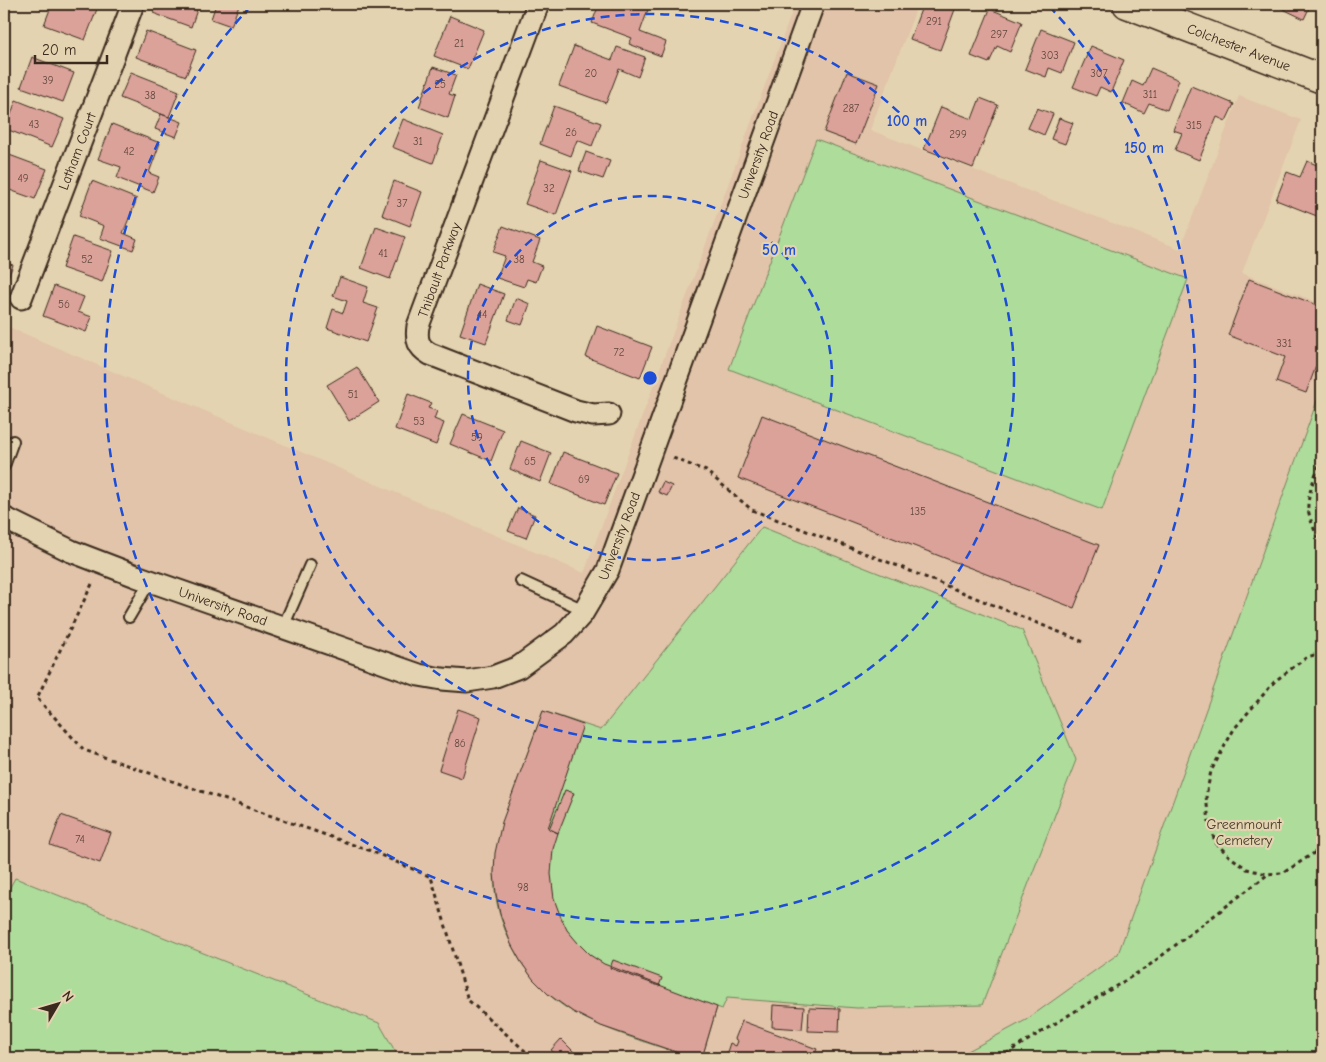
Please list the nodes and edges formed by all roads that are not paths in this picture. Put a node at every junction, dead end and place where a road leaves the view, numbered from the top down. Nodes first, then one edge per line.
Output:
1 (133, 4) edge
2 (538, 4) edge
3 (813, 4) edge
4 (1127, 4) edge
5 (1322, 79) edge
6 (21, 298) dead end
7 (609, 414) dead end
8 (14, 441) dead end
9 (4, 466) edge
10 (4, 518) edge
11 (310, 565) dead end
12 (150, 581) junction
13 (521, 581) dead end
14 (584, 610) junction
15 (129, 617) dead end
16 (283, 627) junction

1 - 6 street, Latham Court
2 - 7 street, Thibault Parkway
3 - 14 street, University Road
4 - 5 main road, Colchester Avenue
8 - 9 lane
10 - 12 street, University Road
11 - 16 lane
12 - 15 lane
12 - 16 street, University Road
13 - 14 lane
14 - 16 street, University Road

